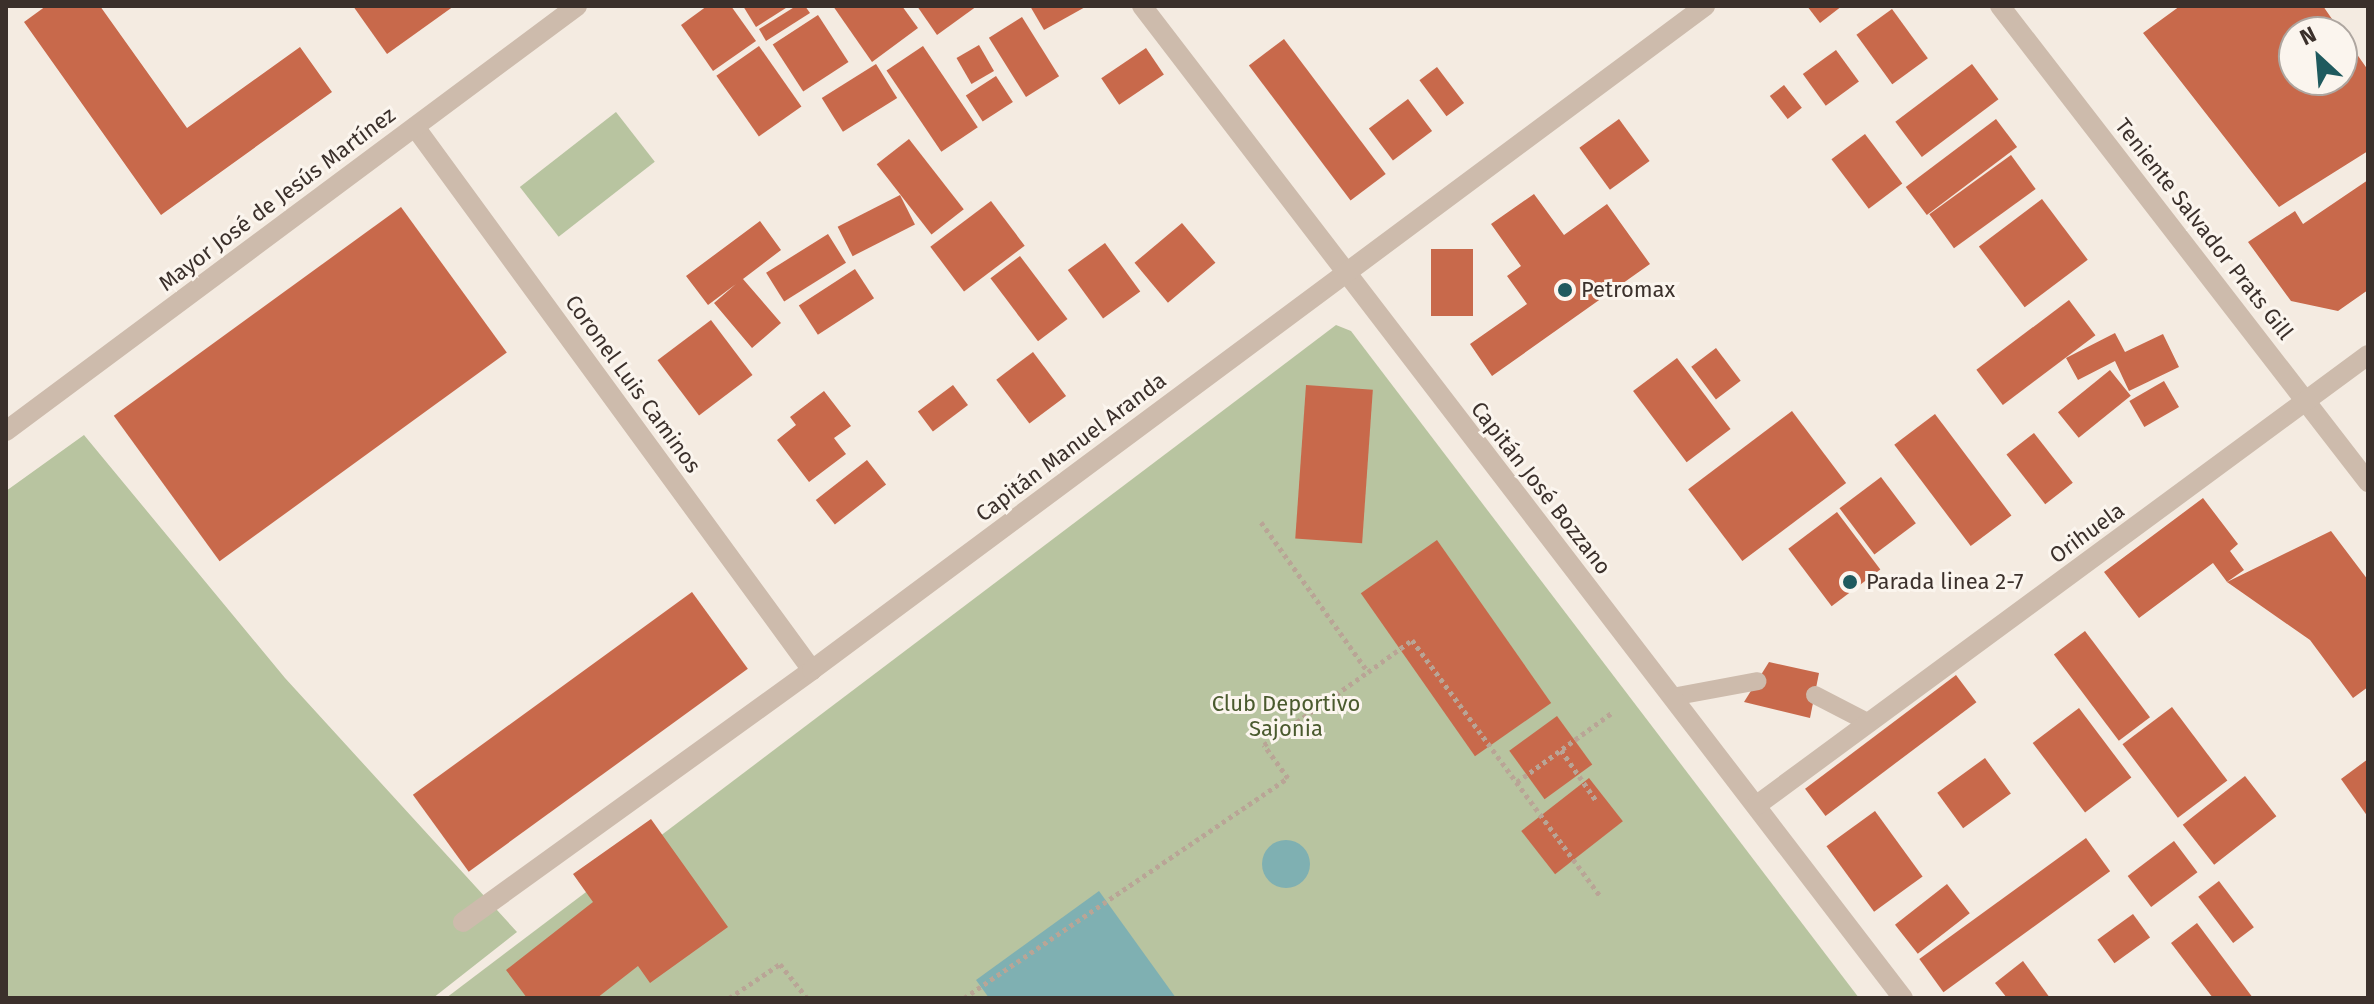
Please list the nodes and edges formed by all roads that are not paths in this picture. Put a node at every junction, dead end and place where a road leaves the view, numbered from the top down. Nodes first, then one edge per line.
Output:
1 (577, 6) edge
2 (1142, 6) edge
3 (1705, 6) edge
4 (2000, 6) edge
5 (415, 127) junction
6 (1344, 272) junction
7 (2368, 355) edge
8 (2307, 400) junction
9 (6, 431) edge
10 (2368, 482) edge
11 (812, 670) junction
12 (1758, 681) dead end
13 (1815, 695) dead end
14 (1672, 697) junction
15 (1869, 723) junction
16 (1757, 805) junction
17 (463, 922) dead end
18 (1903, 998) edge

1 - 5 street, Mayor José de Jesús Martínez
2 - 6 street, Capitán José Bozzano
3 - 6 street, Capitán Manuel Aranda
4 - 8 street, Teniente Salvador Prats Gill
5 - 9 street, Mayor José de Jesús Martínez
5 - 11 street, Coronel Luis Caminos
6 - 11 street, Capitán Manuel Aranda
6 - 14 street, Capitán José Bozzano
7 - 8 street, Orihuela
8 - 10 street, Teniente Salvador Prats Gill
8 - 15 street, Orihuela
11 - 17 street, Capitán Manuel Aranda
12 - 14 lane
13 - 15 lane
14 - 16 street, Capitán José Bozzano
15 - 16 street, Orihuela
16 - 18 street, Capitán José Bozzano

